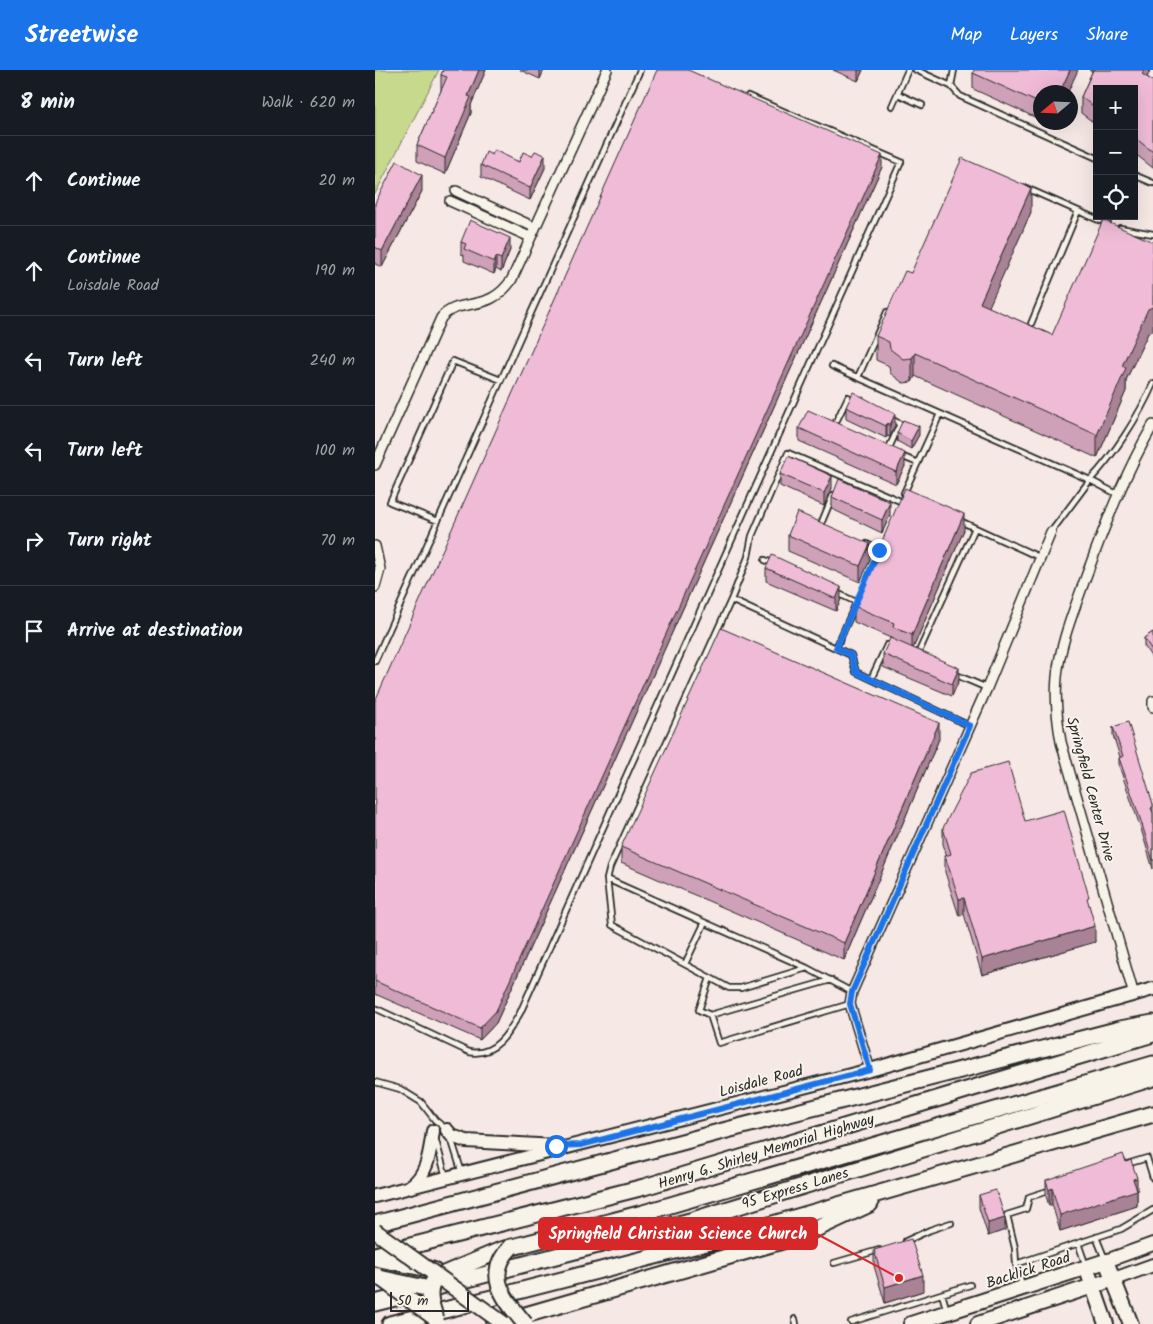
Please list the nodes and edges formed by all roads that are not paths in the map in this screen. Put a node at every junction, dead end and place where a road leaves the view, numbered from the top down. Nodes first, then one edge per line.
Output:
1 (607, 70) edge
2 (641, 70) edge
3 (908, 70) edge
4 (916, 70) edge
5 (954, 70) edge
6 (951, 86) junction
7 (741, 93) edge
8 (898, 94) junction
9 (922, 105) dead end
10 (892, 106) dead end
11 (1093, 156) edge
12 (1138, 177) edge
13 (1017, 183) edge
14 (1153, 183) edge
15 (456, 191) dead end
16 (451, 201) dead end
17 (488, 206) junction
18 (1078, 211) junction
19 (509, 215) junction
20 (483, 216) junction
21 (505, 226) junction
22 (534, 227) junction
23 (1153, 234) edge
24 (530, 237) junction
25 (889, 309) edge
26 (1028, 332) edge
27 (832, 366) dead end
28 (857, 377) junction
29 (501, 380) junction
30 (1153, 384) edge
31 (857, 402) edge
32 (940, 414) junction
33 (883, 415) edge
34 (1153, 425) edge
35 (843, 430) edge
36 (879, 446) edge
37 (888, 450) junction
38 (918, 463) junction
39 (375, 465) edge
40 (841, 476) junction
41 (1090, 480) junction
42 (838, 484) edge
43 (835, 492) edge
44 (1117, 494) junction
45 (903, 496) junction
46 (912, 500) edge
47 (900, 501) junction
48 (897, 509) edge
49 (813, 520) edge
50 (957, 520) edge
51 (438, 521) junction
52 (821, 524) junction
53 (829, 528) edge
54 (975, 528) junction
55 (1051, 532) joint
56 (863, 542) edge
57 (883, 542) edge
58 (375, 546) edge
59 (879, 550) junction
60 (875, 558) edge
61 (1041, 558) junction
62 (765, 560) dead end
63 (782, 567) edge
64 (375, 586) edge
65 (832, 590) edge
66 (860, 593) edge
67 (731, 600) junction
68 (857, 602) junction
69 (836, 648) junction
70 (901, 651) edge
71 (909, 654) edge
72 (916, 658) junction
73 (375, 661) edge
74 (925, 661) edge
75 (951, 673) edge
76 (871, 679) junction
77 (987, 688) junction
78 (1153, 701) edge
79 (1153, 707) edge
80 (970, 726) junction
81 (607, 879) junction
82 (704, 924) junction
83 (685, 964) junction
84 (807, 968) junction
85 (711, 978) junction
86 (831, 980) junction
87 (1153, 989) edge
88 (852, 992) junction
89 (1134, 995) junction
90 (850, 1004) junction
91 (375, 1008) edge
92 (710, 1015) junction
93 (1153, 1023) edge
94 (1153, 1034) edge
95 (1153, 1064) edge
96 (870, 1070) junction
97 (1153, 1078) edge
98 (375, 1082) edge
99 (1153, 1114) edge
100 (434, 1126) junction
101 (447, 1130) junction
102 (581, 1145) junction
103 (1119, 1167) edge
104 (1152, 1171) edge
105 (462, 1175) junction
106 (1153, 1178) edge
107 (447, 1179) junction
108 (908, 1186) junction
109 (407, 1188) junction
110 (1056, 1188) edge
111 (375, 1196) edge
112 (1153, 1210) edge
113 (951, 1223) dead end
114 (375, 1224) edge
115 (375, 1231) edge
116 (1096, 1237) junction
117 (896, 1244) edge
118 (1078, 1244) junction
119 (1153, 1244) edge
120 (517, 1246) junction
121 (888, 1247) edge
122 (375, 1257) edge
123 (1106, 1261) junction
124 (834, 1263) dead end
125 (1016, 1264) junction
126 (1153, 1264) edge
127 (1086, 1267) junction
128 (436, 1276) junction
129 (376, 1277) edge
130 (1114, 1279) junction
131 (970, 1285) dead end
132 (1093, 1286) junction
133 (1023, 1289) junction
134 (942, 1294) junction
135 (464, 1297) joint
136 (375, 1302) edge
137 (948, 1313) junction
138 (868, 1317) junction
139 (439, 1322) edge
140 (851, 1322) dead end
141 (868, 1323) edge
142 (390, 1324) edge
143 (494, 1324) edge
144 (504, 1324) edge
145 (525, 1324) edge
146 (911, 1324) edge
147 (978, 1324) edge
148 (1106, 1324) edge
149 (1131, 1324) edge

1 - 22 street
2 - 29 lane
3 - 8 lane
4 - 6 lane
5 - 6 lane
6 - 11 lane
7 - 91 lane
8 - 9 lane
8 - 10 lane
12 - 14 lane
13 - 18 lane
15 - 17 street
16 - 20 street
17 - 19 street
17 - 20 lane
18 - 23 lane
18 - 26 lane
19 - 21 lane
19 - 22 street
20 - 21 street
21 - 24 street
22 - 24 street
24 - 39 street
25 - 28 lane
27 - 28 lane
28 - 32 lane
29 - 51 lane
29 - 51 lane
30 - 41 lane
31 - 35 lane
32 - 38 lane
32 - 41 lane
33 - 37 lane
34 - 44 street, Springfield Center Drive
36 - 37 lane
37 - 38 lane
38 - 45 lane
40 - 42 lane
40 - 47 lane
40 - 67 lane
41 - 44 lane
41 - 55 lane
43 - 52 lane
44 - 89 street, Springfield Center Drive
45 - 46 lane
45 - 47 lane
47 - 48 lane
49 - 52 lane
50 - 54 lane
51 - 73 lane
52 - 53 lane
54 - 61 lane
54 - 72 lane
55 - 61 street
56 - 59 lane
57 - 59 lane
58 - 64 street
59 - 60 lane
61 - 77 street
62 - 63 lane
65 - 68 lane
66 - 68 lane
67 - 69 lane
67 - 81 lane
68 - 69 lane
69 - 76 lane
70 - 76 lane
71 - 72 lane
72 - 74 lane
75 - 77 lane
76 - 80 lane
77 - 80 street
78 - 79 street
80 - 88 street
81 - 82 lane
81 - 83 lane
82 - 83 lane
82 - 84 lane
83 - 85 lane
84 - 85 lane
84 - 86 lane
85 - 92 lane
86 - 88 lane
86 - 92 lane
87 - 89 main road, Loisdale Road
88 - 90 street
89 - 96 main road, Loisdale Road
90 - 92 lane
90 - 96 street
93 - 114 highway
94 - 122 highway, Henry G. Shirley Memorial Highway
95 - 120 highway
96 - 102 main road, Loisdale Road
97 - 136 highway, 95 Express Lanes
98 - 100 lane
99 - 108 highway
100 - 101 lane
100 - 107 lane
100 - 109 main road
101 - 102 main road
101 - 105 lane
102 - 105 main road, Loisdale Road
103 - 104 lane
104 - 106 lane
105 - 107 main road, Loisdale Road
107 - 109 main road, Loisdale Road
108 - 142 highway
108 - 143 highway
109 - 111 main road, Loisdale Road
110 - 125 lane
112 - 116 lane
113 - 117 lane
115 - 128 main road, bridge
116 - 118 lane
116 - 123 lane
118 - 125 lane
118 - 127 lane
119 - 123 main road, Backlick Road
120 - 128 highway
120 - 145 highway, bridge
121 - 124 lane
122 - 128 highway
123 - 127 main road, Backlick Road
123 - 130 main road
125 - 133 lane
126 - 130 main road
127 - 132 main road
127 - 133 main road, Backlick Road
128 - 129 highway, bridge
128 - 135 highway
128 - 139 highway, bridge
129 - 139 main road, bridge
130 - 132 main road
130 - 149 main road
131 - 134 lane
132 - 147 main road
132 - 148 main road
133 - 137 main road, Backlick Road
134 - 137 lane
134 - 138 lane
135 - 144 main road, bridge
137 - 146 main road, Backlick Road
138 - 140 lane
138 - 141 lane

